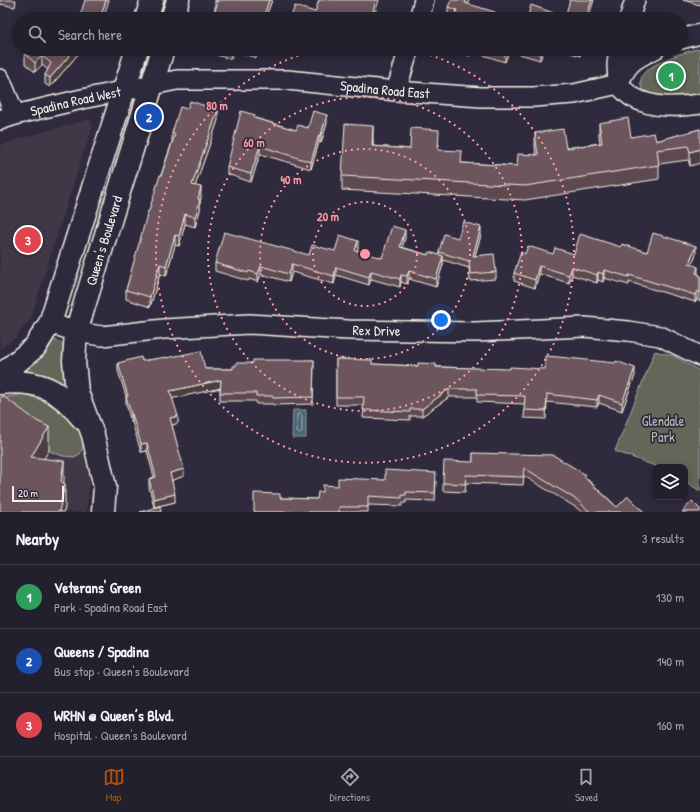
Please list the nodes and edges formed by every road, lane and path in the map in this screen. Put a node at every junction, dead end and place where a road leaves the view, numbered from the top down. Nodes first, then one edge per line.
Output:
1 (152, 0) edge
2 (178, 0) edge
3 (424, 0) edge
4 (635, 0) edge
5 (148, 12) edge
6 (174, 12) edge
7 (420, 12) edge
8 (631, 12) edge
9 (700, 34) edge
10 (688, 37) edge
11 (135, 56) edge
12 (161, 56) edge
13 (407, 56) edge
14 (618, 56) edge
15 (641, 56) edge
16 (0, 79) edge
17 (618, 84) junction
18 (152, 85) junction
19 (124, 90) junction
20 (396, 91) junction
21 (700, 104) edge
22 (8, 117) edge
23 (50, 323) junction
24 (76, 332) junction
25 (700, 356) edge
26 (0, 376) edge
27 (0, 383) edge
28 (92, 435) junction
29 (104, 512) edge

1 - 5 street
2 - 6 street
3 - 7 street
4 - 8 street
9 - 10 street
11 - 19 street, Queen's Boulevard
12 - 18 street, Queen's Boulevard
13 - 20 street
14 - 17 street
15 - 17 street
16 - 22 street
17 - 20 street, Spadina Road East
17 - 21 street
18 - 19 street, Spadina Road West
18 - 20 street, Spadina Road East
18 - 24 street, Queen's Boulevard
19 - 22 street, Spadina Road West
19 - 23 street, Queen's Boulevard
23 - 24 street, Rex Drive
23 - 26 street, Queen's Boulevard
24 - 25 street, Rex Drive
24 - 28 street, Queen's Boulevard
27 - 28 street, Queen's Boulevard
28 - 29 street, Queen's Boulevard

